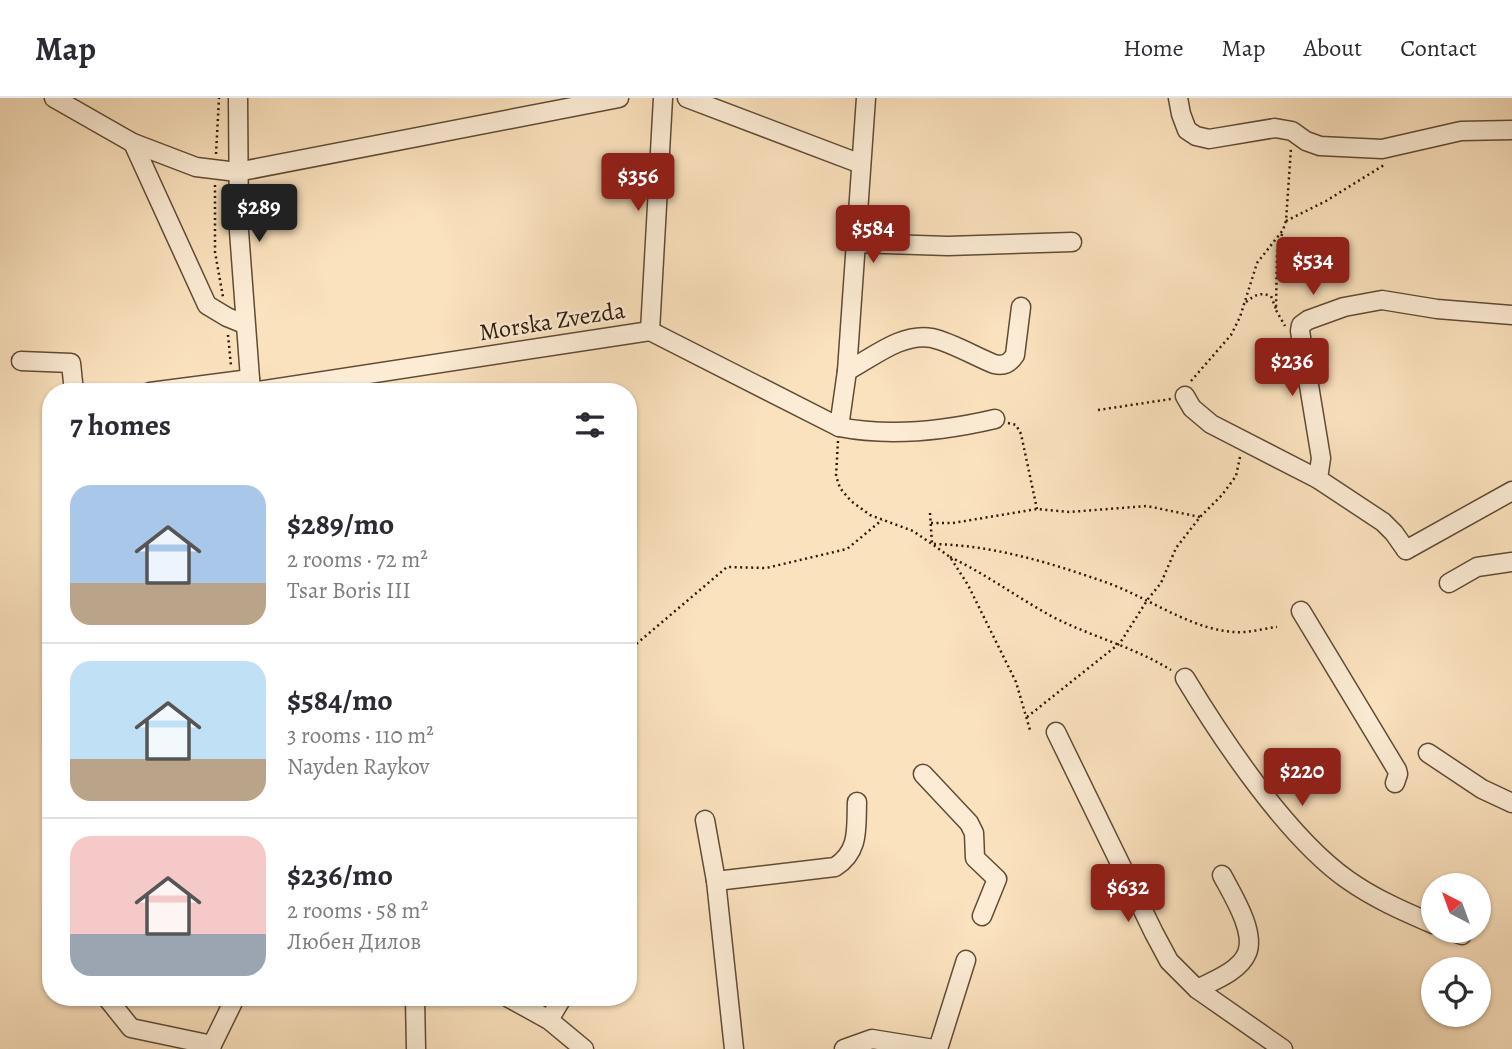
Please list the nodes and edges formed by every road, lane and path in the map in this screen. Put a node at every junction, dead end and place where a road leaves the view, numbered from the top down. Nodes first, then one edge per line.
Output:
1 (54, 98) edge
2 (219, 98) edge
3 (238, 98) edge
4 (619, 98) edge
5 (663, 98) edge
6 (687, 98) edge
7 (866, 98) edge
8 (1178, 98) edge
9 (1512, 130) edge
10 (1292, 131) junction
11 (133, 143) junction
12 (1387, 163) dead end
13 (861, 164) junction
14 (215, 170) junction
15 (237, 172) junction
16 (1286, 221) junction
17 (1283, 230) junction
18 (1072, 242) dead end
19 (855, 243) junction
20 (1246, 302) junction
21 (1021, 307) dead end
22 (1276, 310) junction
23 (1512, 315) edge
24 (227, 317) junction
25 (244, 324) junction
26 (650, 331) junction
27 (1287, 332) dead end
28 (21, 361) dead end
29 (846, 371) junction
30 (73, 383) edge
31 (245, 383) edge
32 (246, 383) edge
33 (342, 383) edge
34 (1185, 396) junction
35 (1098, 410) dead end
36 (995, 419) joint
37 (839, 427) junction
38 (1243, 440) junction
39 (1318, 479) junction
40 (1512, 491) edge
41 (1037, 509) junction
42 (930, 513) dead end
43 (1200, 517) junction
44 (882, 520) junction
45 (931, 523) junction
46 (932, 544) junction
47 (950, 557) junction
48 (1512, 562) edge
49 (1448, 583) dead end
50 (1147, 599) junction
51 (1301, 611) dead end
52 (1277, 627) dead end
53 (637, 643) edge
54 (1120, 643) junction
55 (1185, 678) joint
56 (1026, 718) junction
57 (1030, 730) dead end
58 (1056, 732) dead end
59 (1428, 753) dead end
60 (923, 775) dead end
61 (1395, 783) dead end
62 (857, 802) dead end
63 (1512, 803) edge
64 (705, 820) dead end
65 (1222, 875) dead end
66 (716, 881) junction
67 (982, 916) dead end
68 (1421, 919) edge
69 (966, 960) dead end
70 (1198, 989) junction
71 (113, 1006) edge
72 (231, 1006) edge
73 (415, 1006) edge
74 (524, 1006) edge
75 (558, 1006) edge
76 (550, 1020) junction
77 (211, 1047) edge
78 (416, 1049) edge
79 (584, 1049) edge
80 (734, 1049) edge
81 (844, 1049) edge
82 (936, 1049) edge
83 (1283, 1049) edge

1 - 11 street
2 - 14 path
3 - 15 street
4 - 15 street
5 - 26 street
6 - 13 street
7 - 13 street
8 - 10 street
9 - 10 street
10 - 16 path
11 - 14 street
11 - 24 street
12 - 16 path
13 - 19 street
14 - 15 street
14 - 24 path
15 - 25 street
16 - 17 path
17 - 20 path
17 - 22 path
18 - 19 street
19 - 29 street
20 - 22 path
20 - 34 path
21 - 29 street
22 - 27 path
23 - 39 street
24 - 25 street
24 - 31 path
25 - 32 street
26 - 33 street, Morska Zvezda
26 - 37 street, Morska Zvezda
28 - 30 street
29 - 37 street
34 - 35 path
34 - 38 street
36 - 37 street, Morska Zvezda
36 - 41 path
37 - 44 path
38 - 39 street
38 - 43 path
39 - 40 street
41 - 43 path
41 - 45 path
42 - 45 path
43 - 50 path
44 - 46 path
44 - 53 path
45 - 46 path
46 - 47 path
46 - 50 path
47 - 54 path
47 - 56 path
48 - 49 street
50 - 52 path
50 - 54 path
51 - 61 street
54 - 55 path
54 - 56 path
55 - 68 street
56 - 57 path
58 - 70 street
59 - 63 street
60 - 67 street
62 - 66 street
64 - 66 street
65 - 70 street
66 - 80 street
69 - 82 street
70 - 83 street
71 - 77 street
72 - 77 street
73 - 78 street
74 - 76 street
75 - 76 street
76 - 79 street
81 - 82 street

